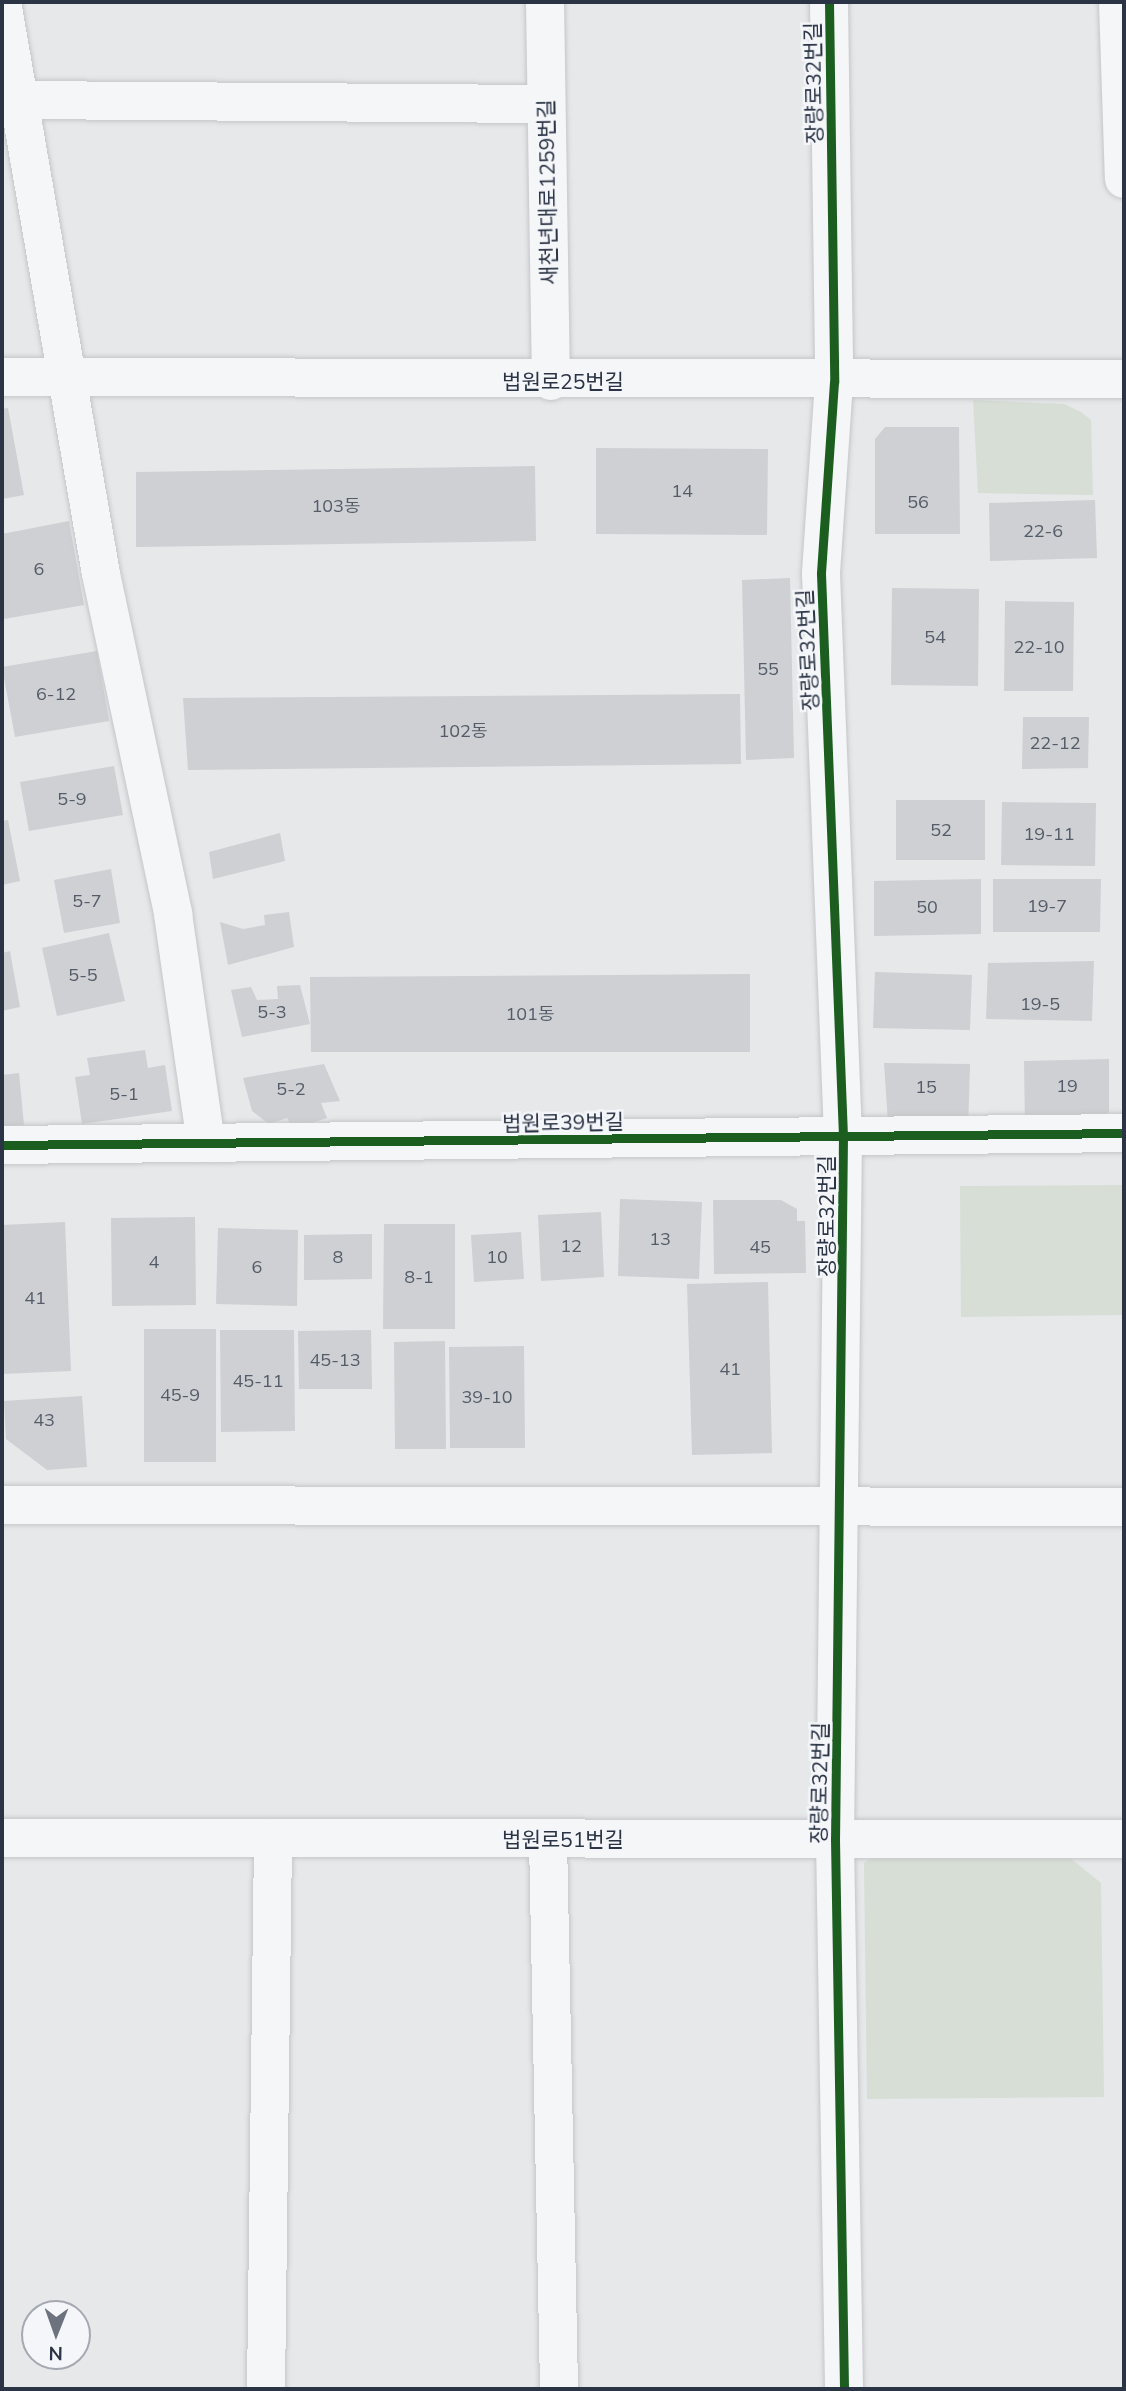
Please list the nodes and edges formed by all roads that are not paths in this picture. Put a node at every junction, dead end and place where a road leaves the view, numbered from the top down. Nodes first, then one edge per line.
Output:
1 (2, 2) edge
2 (544, 2) edge
3 (829, 2) edge
4 (1118, 2) edge
5 (20, 100) junction
6 (545, 104) junction
7 (1124, 179) edge
8 (69, 375) junction
9 (2, 377) edge
10 (1124, 379) edge
11 (551, 382) junction
12 (834, 382) junction
13 (1124, 1133) edge
14 (843, 1136) junction
15 (206, 1143) junction
16 (2, 1145) edge
17 (2, 1505) edge
18 (1124, 1507) edge
19 (843, 1510) junction
20 (2, 1838) edge
21 (273, 1838) junction
22 (548, 1839) junction
23 (835, 1839) junction
24 (1124, 1839) edge
25 (266, 2389) edge
26 (559, 2389) edge
27 (844, 2389) edge

1 - 5 street
2 - 6 street, 새천년대로1259번길
3 - 12 street, 장량로32번길
4 - 7 street
5 - 6 street
5 - 8 street
6 - 11 street, 새천년대로1259번길
8 - 9 street, 법원로25번길
8 - 11 street, 법원로25번길
8 - 15 street
10 - 12 street, 법원로25번길
11 - 12 street, 법원로25번길
12 - 14 street, 장량로32번길
13 - 14 street, 법원로39번길
14 - 15 street, 법원로39번길
14 - 19 street, 장량로32번길
15 - 16 street, 법원로39번길
17 - 19 street
18 - 19 street
19 - 23 street, 장량로32번길
20 - 21 street, 법원로51번길
21 - 22 street, 법원로51번길
21 - 25 street
22 - 23 street, 법원로51번길
22 - 26 street
23 - 24 street, 법원로51번길
23 - 27 street, 장량로32번길

